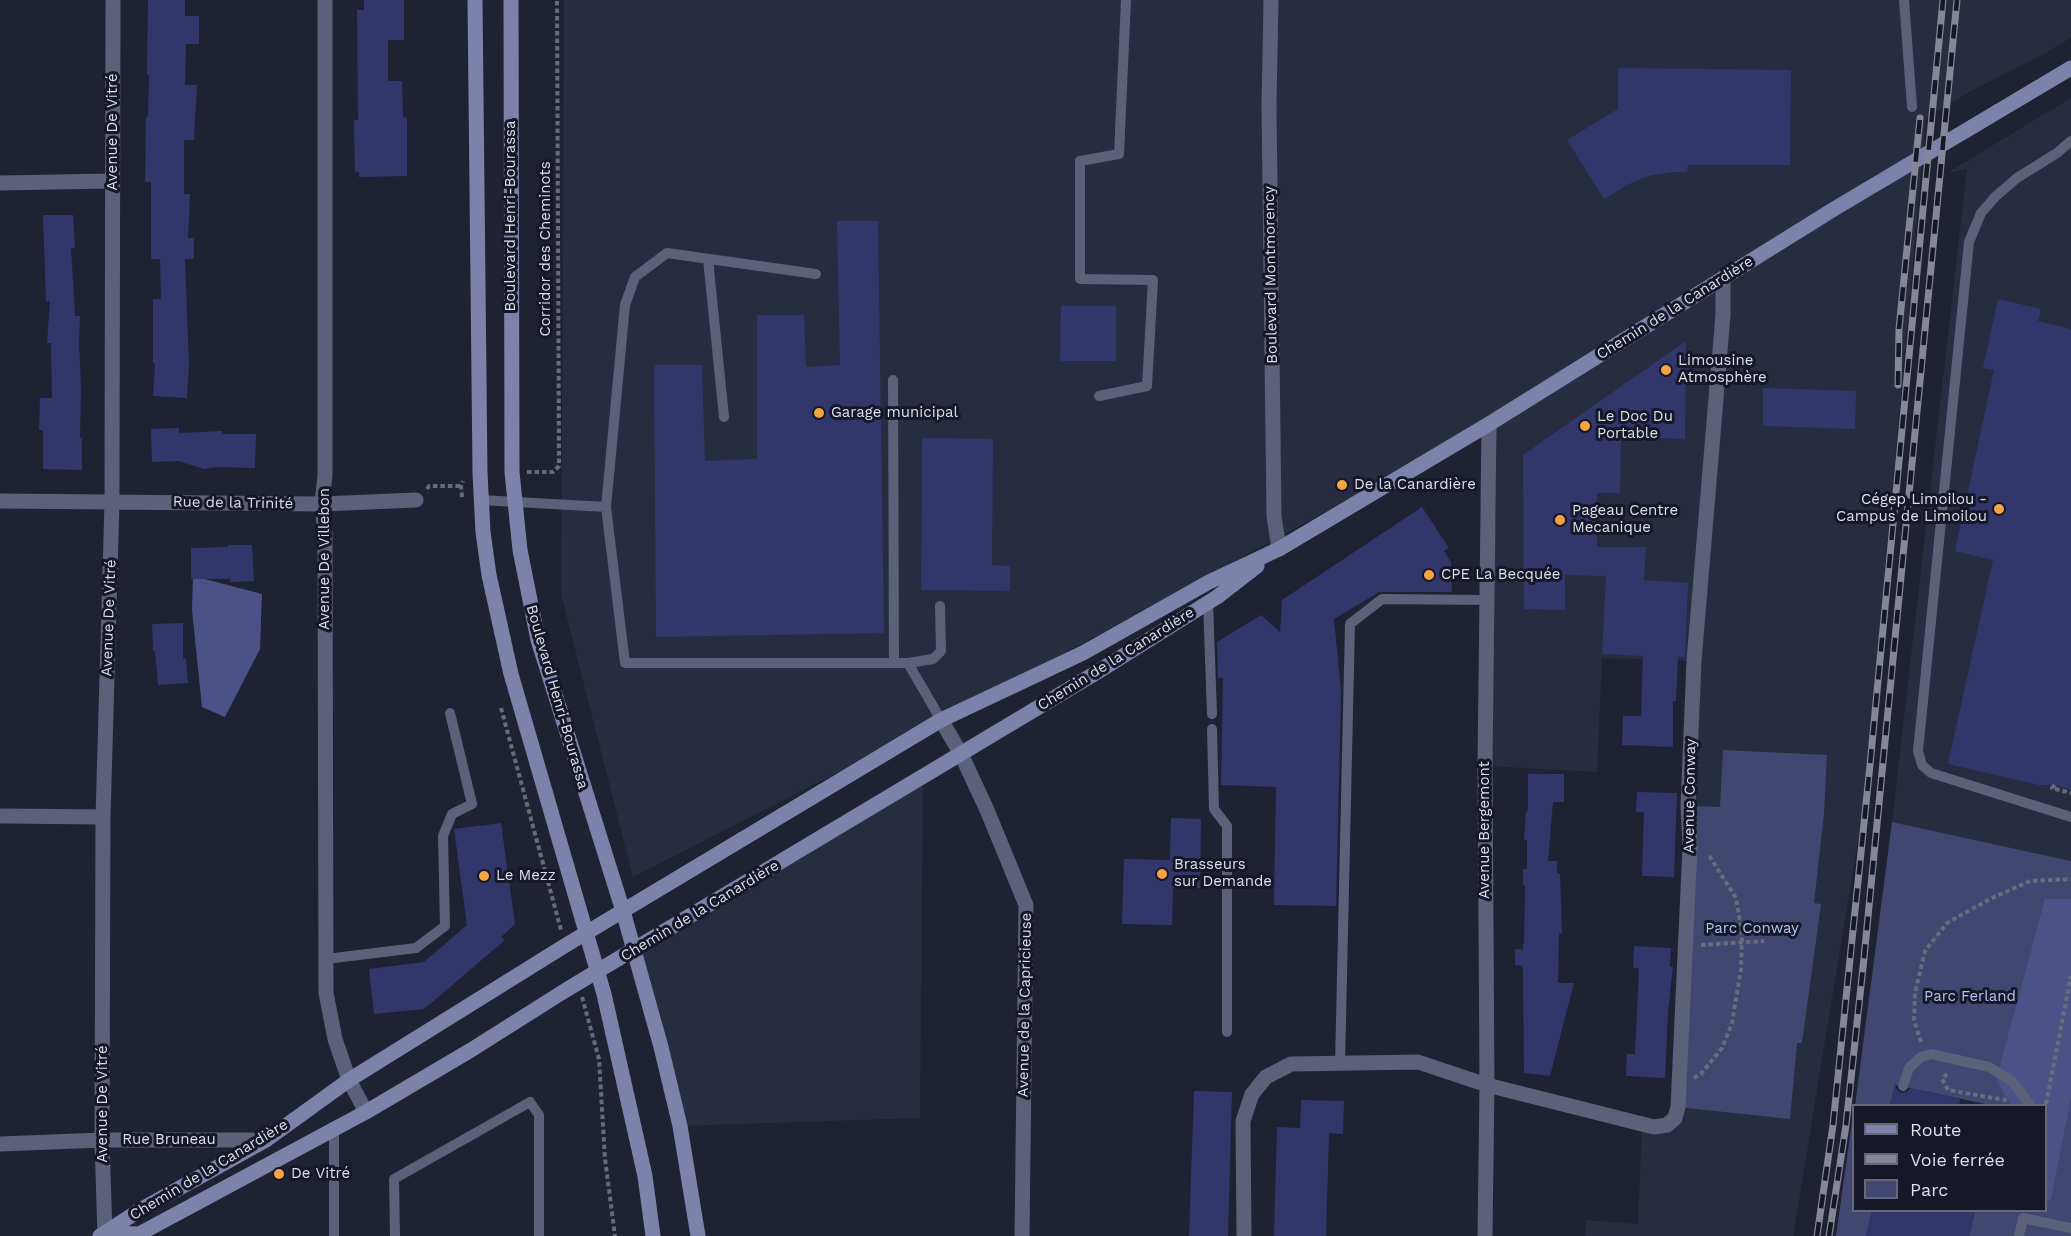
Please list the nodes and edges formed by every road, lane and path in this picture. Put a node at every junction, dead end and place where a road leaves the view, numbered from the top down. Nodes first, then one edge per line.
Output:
1 (113, 0) edge
2 (325, 0) edge
3 (475, 0) edge
4 (511, 0) edge
5 (557, 0) edge
6 (1126, 0) edge
7 (1271, 0) edge
8 (1904, 0) edge
9 (2071, 68) edge
10 (1912, 107) dead end
11 (2071, 141) edge
12 (112, 181) junction
13 (0, 183) edge
14 (708, 259) junction
15 (816, 274) dead end
16 (1724, 278) junction
17 (893, 380) dead end
18 (1099, 396) dead end
19 (724, 417) dead end
20 (1488, 424) junction
21 (531, 472) dead end
22 (461, 486) dead end
23 (416, 500) joint
24 (481, 500) junction
25 (0, 501) edge
26 (112, 502) junction
27 (516, 503) junction
28 (322, 504) junction
29 (606, 507) junction
30 (1279, 549) junction
31 (1486, 600) junction
32 (1209, 602) junction
33 (940, 606) dead end
34 (894, 663) junction
35 (908, 663) junction
36 (450, 713) dead end
37 (1212, 714) dead end
38 (941, 720) junction
39 (1212, 729) dead end
40 (961, 754) junction
41 (2055, 785) dead end
42 (2071, 793) edge
43 (0, 816) edge
44 (103, 817) junction
45 (2071, 817) edge
46 (1690, 846) junction
47 (2071, 879) edge
48 (623, 911) junction
49 (586, 933) junction
50 (1764, 941) dead end
51 (1742, 942) junction
52 (1685, 946) junction
53 (633, 951) junction
54 (326, 959) junction
55 (598, 972) junction
56 (2071, 976) edge
57 (587, 1013) dead end
58 (1227, 1032) dead end
59 (1926, 1055) junction
60 (1340, 1064) junction
61 (1955, 1076) dead end
62 (349, 1080) junction
63 (1486, 1085) junction
64 (1678, 1086) junction
65 (1903, 1086) dead end
66 (2004, 1104) edge
67 (2029, 1104) edge
68 (2046, 1104) edge
69 (366, 1112) junction
70 (334, 1128) junction
71 (102, 1140) junction
72 (266, 1140) junction
73 (0, 1144) edge
74 (2024, 1214) edge
75 (2071, 1228) edge
76 (103, 1235) edge
77 (334, 1236) edge
78 (395, 1236) edge
79 (539, 1236) edge
80 (615, 1236) edge
81 (653, 1236) edge
82 (698, 1236) edge
83 (1022, 1236) edge
84 (1244, 1236) edge
85 (1485, 1236) edge
86 (2019, 1236) edge

1 - 12 street, Avenue De Vitré
2 - 28 street, Avenue De Villebon
3 - 24 main road
4 - 27 main road, Boulevard Henri-Bourassa
5 - 21 path, Corridor des Cheminots
6 - 18 lane
7 - 30 street, Boulevard Montmorency
8 - 10 lane
9 - 16 main road, Chemin de la Canardière
11 - 45 lane
12 - 13 street
12 - 26 street, Avenue De Vitré
14 - 15 lane
14 - 19 lane
14 - 29 lane
16 - 20 main road, Chemin de la Canardière
16 - 46 street, Avenue Conway
17 - 34 lane
20 - 30 main road, Chemin de la Canardière
20 - 31 street, Avenue Bergemont
22 - 23 path
23 - 28 street, Rue de la Trinité
24 - 27 lane
24 - 49 main road
25 - 26 street, Rue de la Trinité
26 - 28 street, Rue de la Trinité
26 - 44 street, Avenue De Vitré
27 - 29 lane
27 - 48 main road, Boulevard Henri-Bourassa
28 - 54 street, Avenue De Villebon
29 - 34 lane
30 - 32 main road, Chemin de la Canardière
30 - 38 main road, Chemin de la Canardière
31 - 60 lane
31 - 63 street, Avenue Bergemont
32 - 37 lane
32 - 40 main road, Chemin de la Canardière
33 - 35 lane
34 - 35 lane
35 - 38 lane
36 - 54 lane
38 - 40 street, Avenue de la Capricieuse
38 - 48 main road, Chemin de la Canardière
39 - 58 lane
40 - 53 main road, Chemin de la Canardière
40 - 83 street, Avenue de la Capricieuse
41 - 42 path
43 - 44 street
44 - 71 street, Avenue De Vitré
46 - 51 path
46 - 52 street, Avenue Conway
47 - 59 path
48 - 49 main road, Chemin de la Canardière
48 - 53 main road, Boulevard Henri-Bourassa
49 - 55 main road
49 - 62 main road, Chemin de la Canardière
50 - 51 path
51 - 52 path
51 - 64 path
52 - 64 street, Avenue Conway
53 - 55 main road, Chemin de la Canardière
53 - 82 main road, Boulevard Henri-Bourassa
54 - 62 street, Avenue De Villebon
55 - 69 main road, Chemin de la Canardière
55 - 81 main road
56 - 68 path
57 - 80 path
59 - 65 lane
59 - 67 lane
60 - 63 street
60 - 84 street
61 - 66 path
62 - 69 street, Avenue De Villebon
62 - 72 main road, Chemin de la Canardière
63 - 64 street, Avenue Conway
63 - 85 street, Avenue Bergemont
69 - 70 main road, Chemin de la Canardière
70 - 76 main road, Chemin de la Canardière
70 - 77 lane
71 - 72 street, Rue Bruneau
71 - 73 street, Rue Bruneau
71 - 76 street, Avenue De Vitré
72 - 76 main road, Chemin de la Canardière
74 - 75 lane
74 - 86 lane
78 - 79 lane

